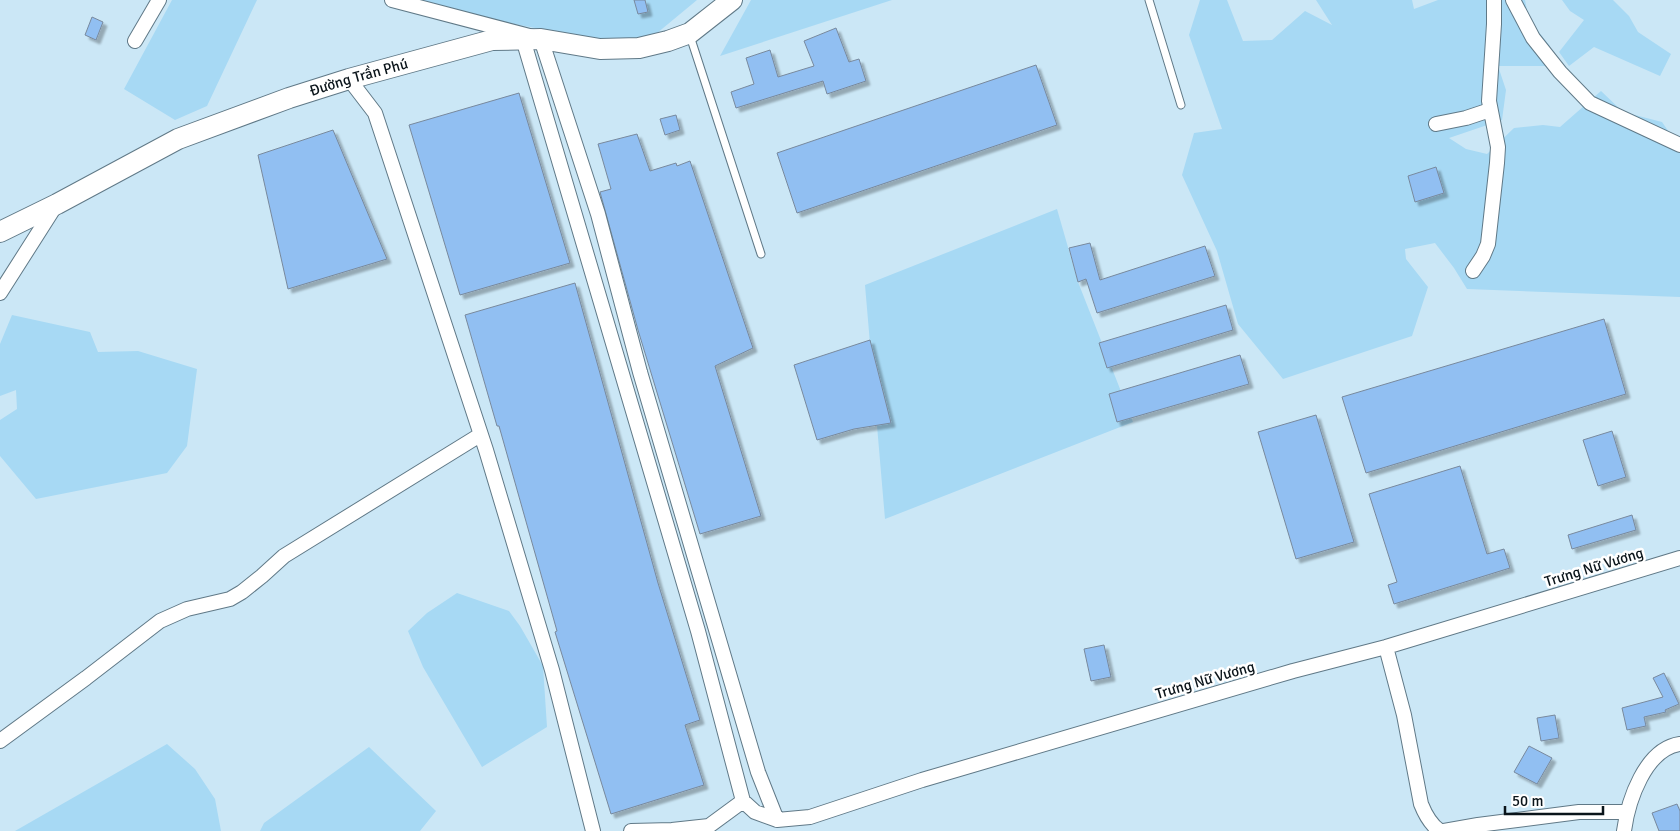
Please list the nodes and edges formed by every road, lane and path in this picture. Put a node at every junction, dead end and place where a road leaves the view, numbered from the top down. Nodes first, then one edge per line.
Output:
1 (158, 0) edge
2 (392, 0) edge
3 (732, 0) edge
4 (1149, 0) edge
5 (1494, 0) edge
6 (1513, 0) edge
7 (690, 33) junction
8 (532, 39) junction
9 (135, 41) dead end
10 (349, 79) junction
11 (1181, 105) dead end
12 (1490, 110) junction
13 (1436, 124) dead end
14 (1680, 145) edge
15 (58, 204) junction
16 (0, 232) edge
17 (761, 254) dead end
18 (1472, 270) dead end
19 (0, 293) edge
20 (480, 435) junction
21 (1680, 558) edge
22 (1386, 647) junction
23 (0, 741) edge
24 (1680, 744) edge
25 (743, 801) junction
26 (1627, 812) junction
27 (777, 820) junction
28 (593, 831) edge
29 (631, 831) edge
30 (1442, 831) edge
31 (1624, 831) edge

1 - 9 street
2 - 8 street
3 - 7 main road, Đường Trần Phú
4 - 11 lane
5 - 12 street
6 - 14 street
7 - 8 main road, Đường Trần Phú
7 - 17 lane
8 - 10 main road, Đường Trần Phú
8 - 25 street
8 - 27 street
10 - 15 main road, Đường Trần Phú
10 - 20 street
12 - 13 street
12 - 18 street
15 - 16 main road, Đường Trần Phú
15 - 19 street
20 - 23 street
20 - 28 street
21 - 22 street, Trưng Nữ Vương
22 - 27 street, Trưng Nữ Vương
22 - 30 street
24 - 26 street
25 - 27 street, Trưng Nữ Vương
25 - 29 street
26 - 30 street
26 - 31 street

